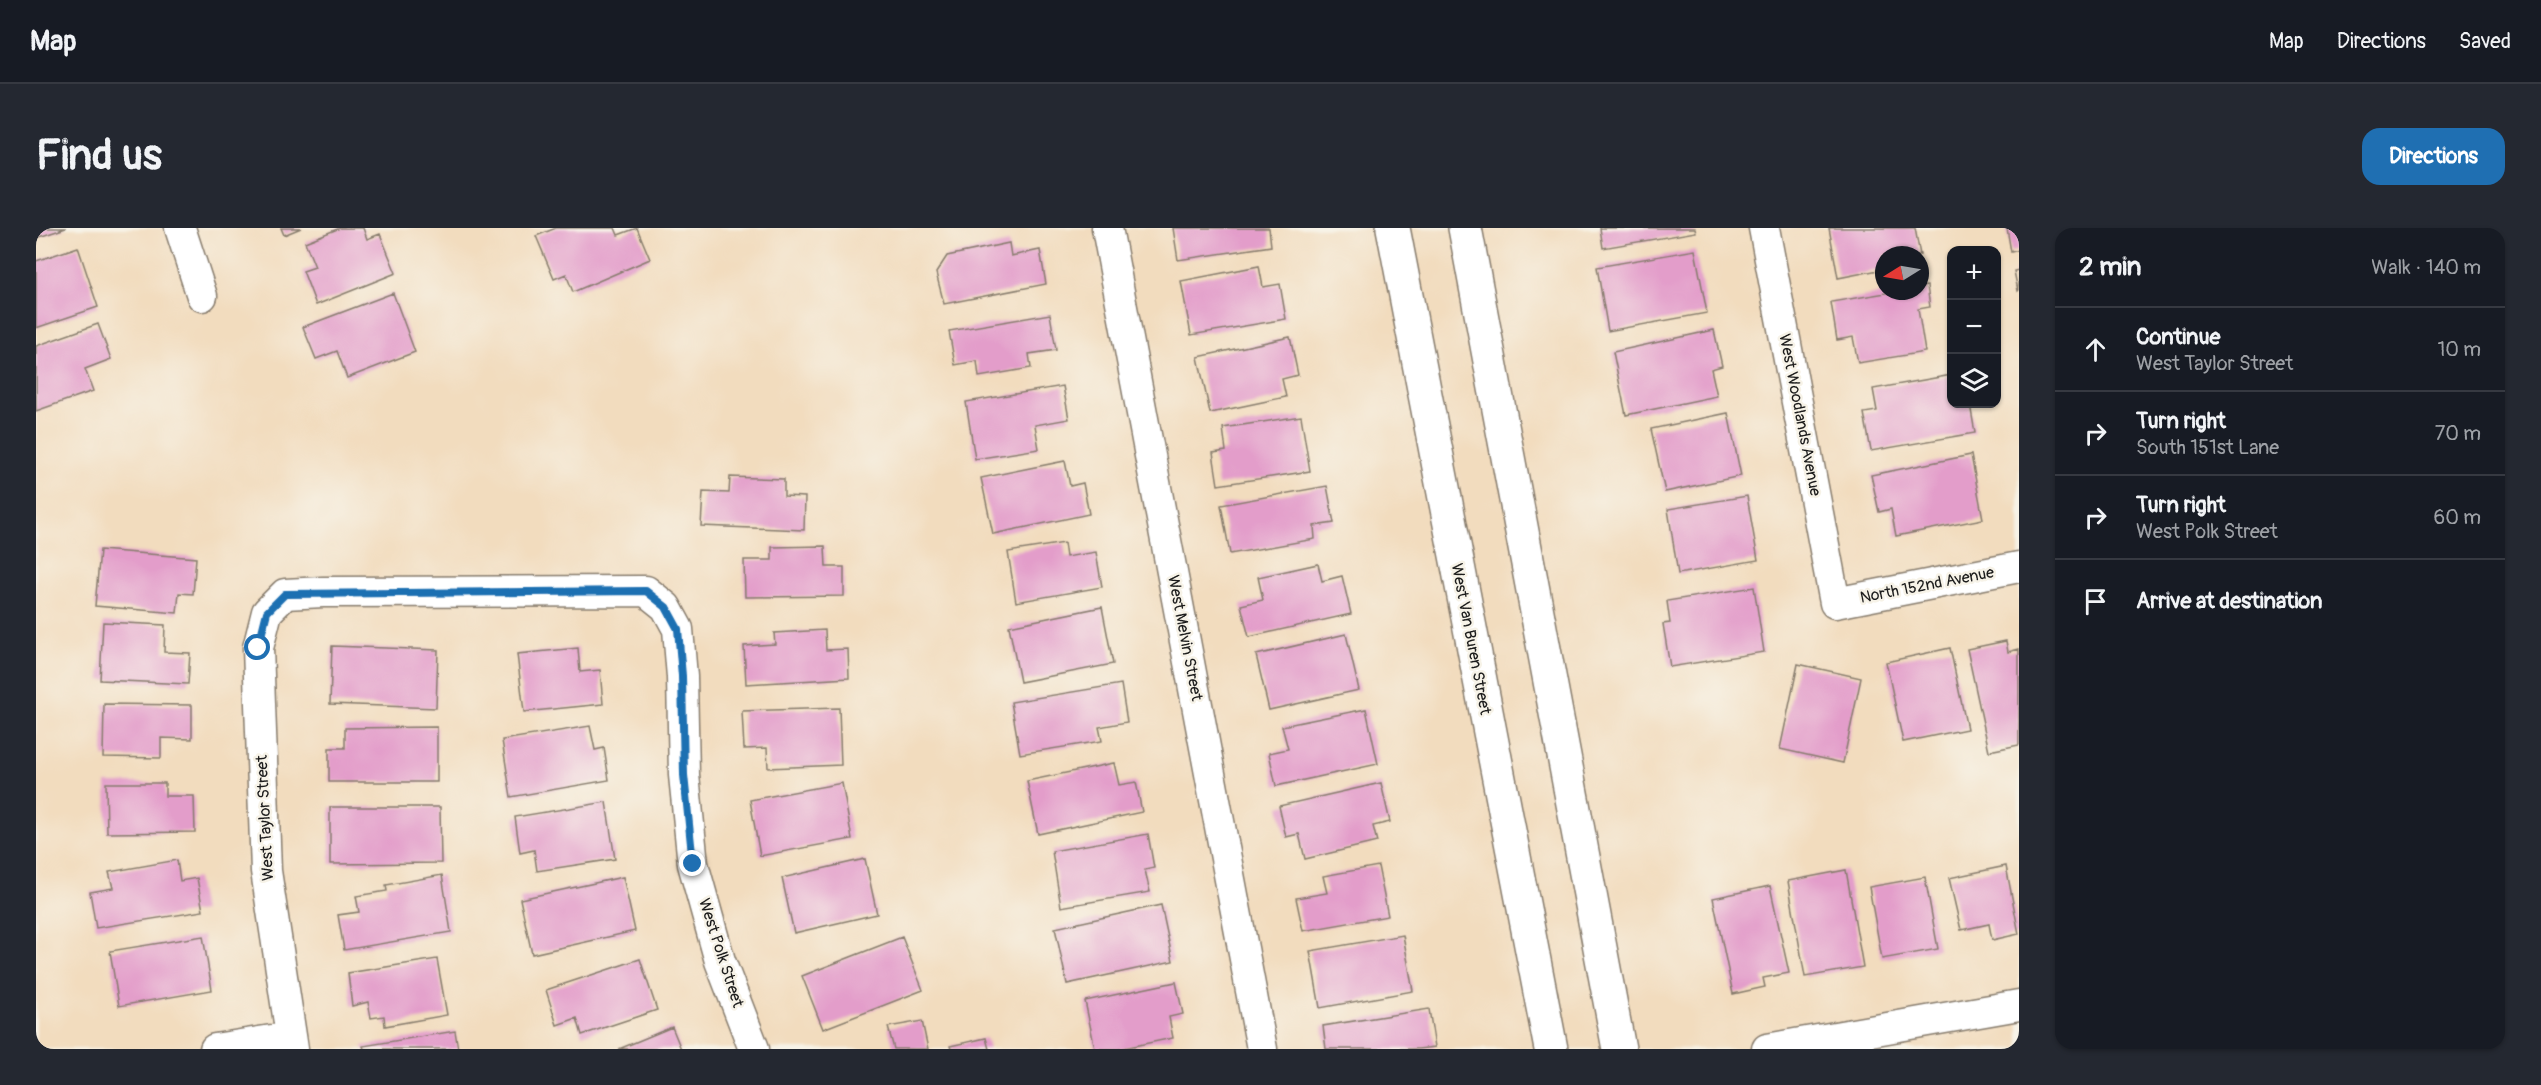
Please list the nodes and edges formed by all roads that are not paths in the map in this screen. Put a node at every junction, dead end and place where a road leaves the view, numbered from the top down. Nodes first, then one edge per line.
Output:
1 (180, 228) edge
2 (1107, 228) edge
3 (1393, 228) edge
4 (1465, 228) edge
5 (1764, 228) edge
6 (202, 296) dead end
7 (2019, 567) edge
8 (285, 594) joint
9 (1835, 603) joint
10 (2019, 1005) edge
11 (292, 1043) edge
12 (215, 1049) edge
13 (754, 1049) edge
14 (1262, 1049) edge
15 (1551, 1049) edge
16 (1619, 1049) edge
17 (1767, 1049) edge

1 - 6 street
2 - 14 street, West Melvin Street
3 - 15 main road, West Van Buren Street
4 - 16 main road
5 - 9 street, West Woodlands Avenue
7 - 9 street, North 152nd Avenue
8 - 11 street, West Taylor Street
8 - 13 street, West Polk Street
10 - 17 street
11 - 12 street

